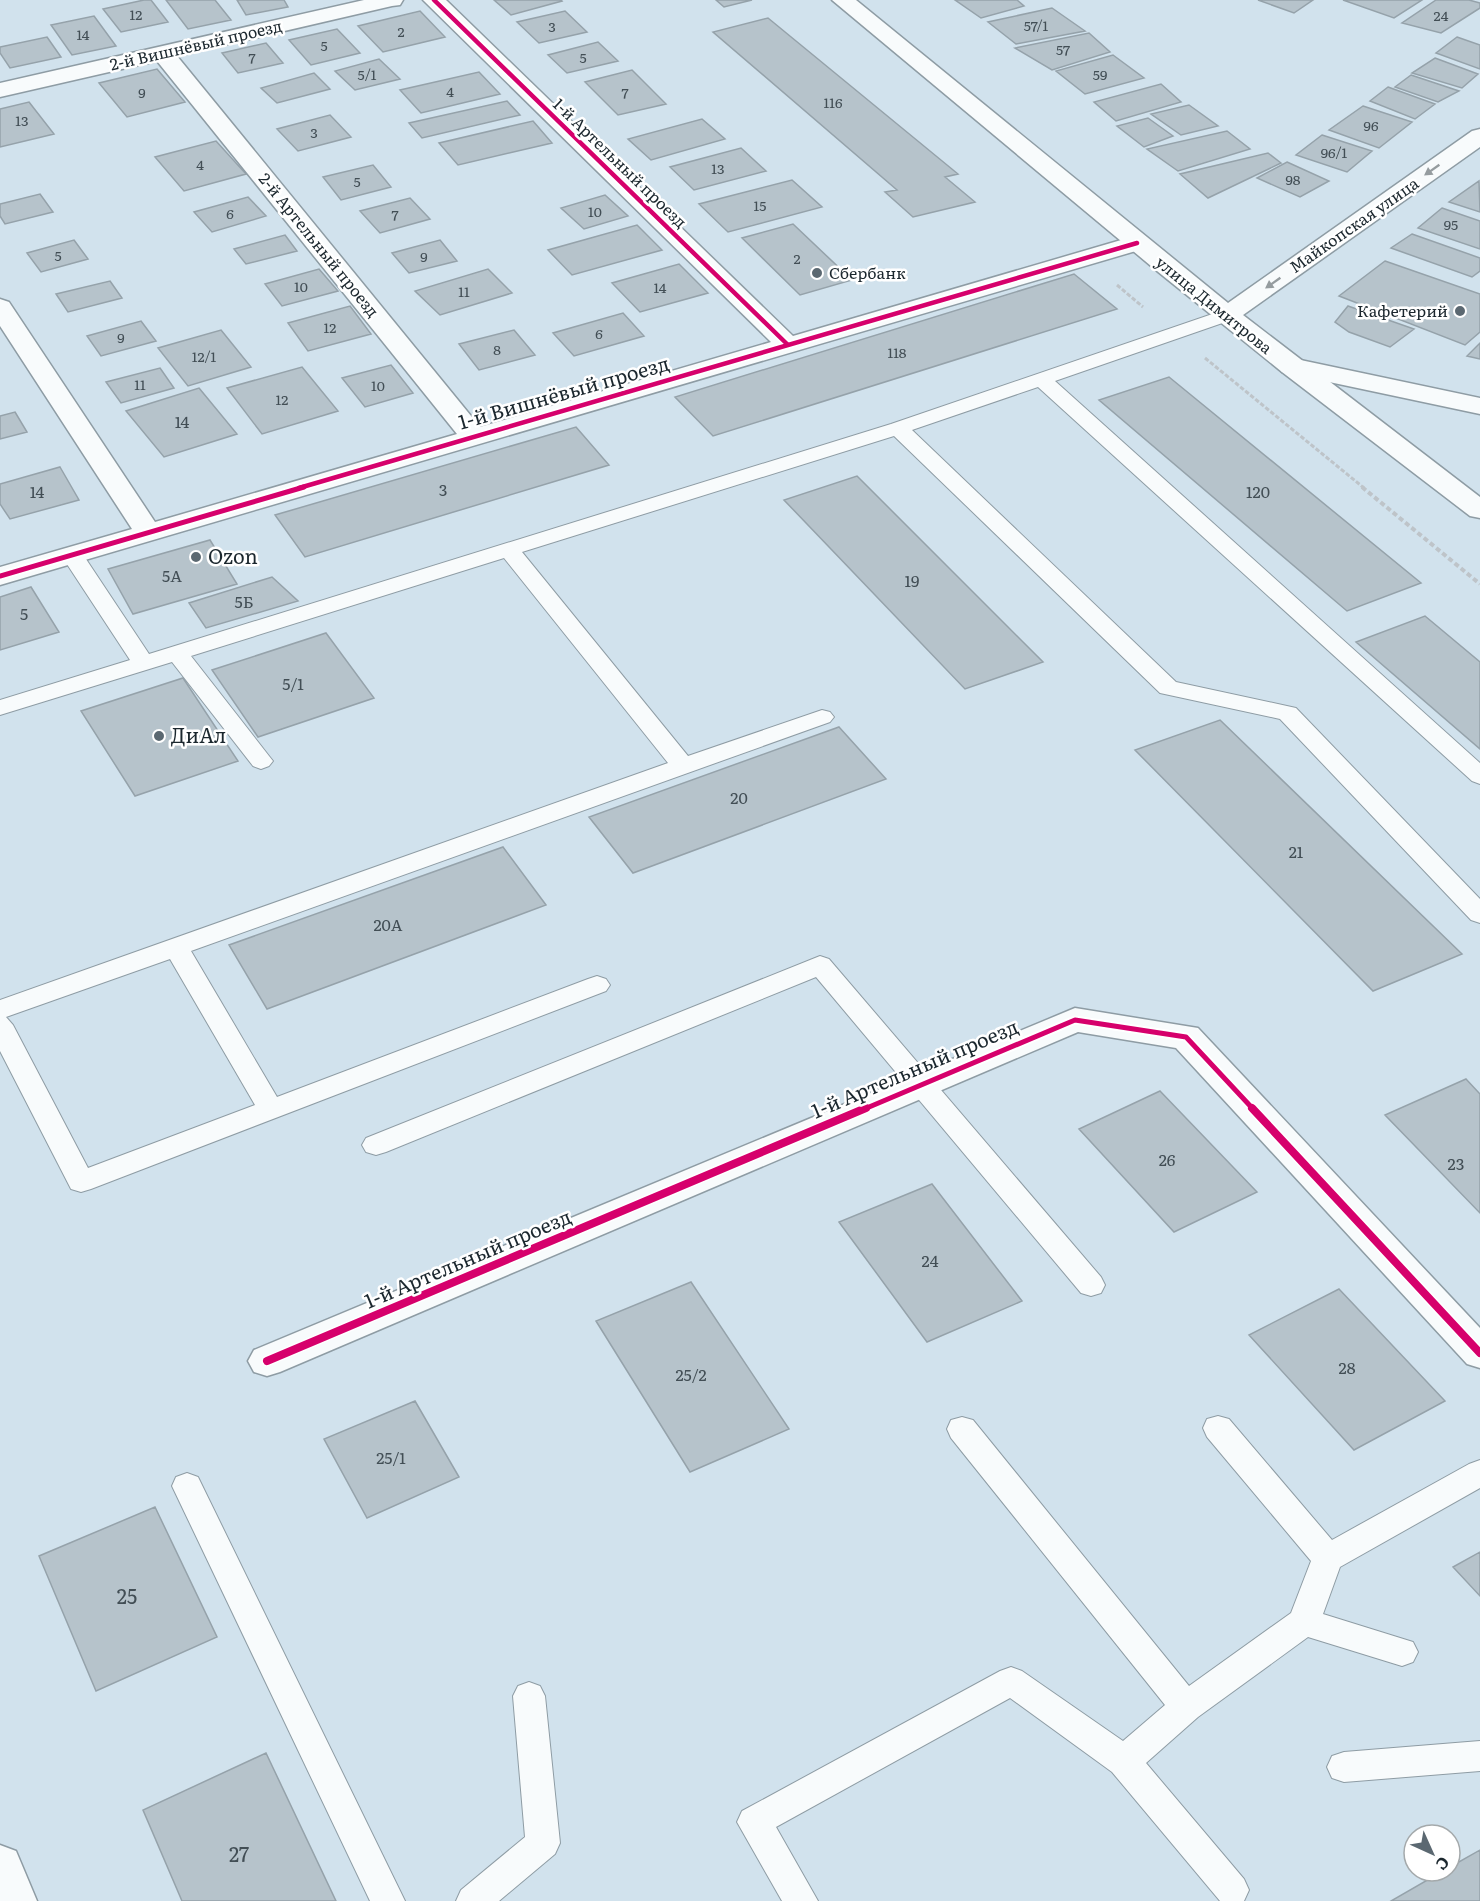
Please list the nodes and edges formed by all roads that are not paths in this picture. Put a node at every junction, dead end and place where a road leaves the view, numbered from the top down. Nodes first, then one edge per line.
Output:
1 (392, 0) edge
2 (434, 0) edge
3 (843, 0) edge
4 (163, 53) junction
5 (0, 90) edge
6 (1480, 136) edge
7 (1137, 243) junction
8 (0, 307) edge
9 (1227, 315) junction
10 (788, 345) junction
11 (1291, 366) junction
12 (1042, 380) junction
13 (1480, 406) edge
14 (898, 428) junction
15 (474, 437) junction
16 (1480, 510) edge
17 (148, 532) junction
18 (508, 549) junction
19 (72, 555) junction
20 (0, 576) edge
21 (177, 653) junction
22 (144, 663) junction
23 (0, 708) edge
24 (822, 717) dead end
25 (261, 761) dead end
26 (683, 766) junction
27 (1480, 776) edge
28 (1480, 914) edge
29 (176, 947) junction
30 (597, 985) dead end
31 (0, 1010) edge
32 (0, 1025) edge
33 (922, 1085) junction
34 (271, 1110) junction
35 (376, 1145) dead end
36 (1091, 1285) dead end
37 (1480, 1353) edge
38 (267, 1361) dead end
39 (1218, 1428) dead end
40 (962, 1429) dead end
41 (1480, 1473) edge
42 (187, 1486) dead end
43 (1328, 1558) junction
44 (1304, 1622) junction
45 (1402, 1652) dead end
46 (528, 1696) dead end
47 (1186, 1707) junction
48 (1480, 1756) edge
49 (1124, 1761) junction
50 (1344, 1767) dead end
51 (0, 1865) edge
52 (1232, 1890) dead end
53 (15, 1901) edge
54 (388, 1901) edge
55 (473, 1901) edge
56 (801, 1901) edge

1 - 4 street, 2-й Вишнёвый проезд
2 - 10 street, 1-й Артельный проезд
3 - 7 street, улица Димитрова
4 - 5 street, 2-й Вишнёвый проезд
4 - 15 street, 2-й Артельный проезд
6 -> 9 street, Майкопская улица
7 - 9 street, улица Димитрова
7 - 10 street, 1-й Вишнёвый проезд
8 - 17 street
9 - 11 street, улица Димитрова
9 - 12 lane
10 - 15 street, 1-й Вишнёвый проезд
11 - 13 street
11 - 16 street, улица Димитрова
12 - 14 lane
12 - 27 lane
14 - 18 lane
14 - 28 lane
15 - 17 street, 1-й Вишнёвый проезд
17 - 19 street, 1-й Вишнёвый проезд
18 - 21 lane
18 - 26 lane
19 - 20 street, 1-й Вишнёвый проезд
19 - 22 lane
21 - 22 lane
21 - 25 lane
22 - 23 lane
24 - 26 lane
26 - 29 lane
29 - 31 lane
29 - 34 lane
30 - 34 lane
32 - 34 lane
33 - 35 lane
33 - 36 lane
33 - 37 street, 1-й Артельный проезд
33 - 38 street, 1-й Артельный проезд
39 - 43 lane
40 - 47 lane
41 - 43 lane
42 - 54 lane
43 - 44 lane
44 - 45 lane
44 - 47 lane
46 - 55 lane
47 - 49 lane
48 - 50 lane
49 - 52 lane
49 - 56 lane
51 - 53 street

